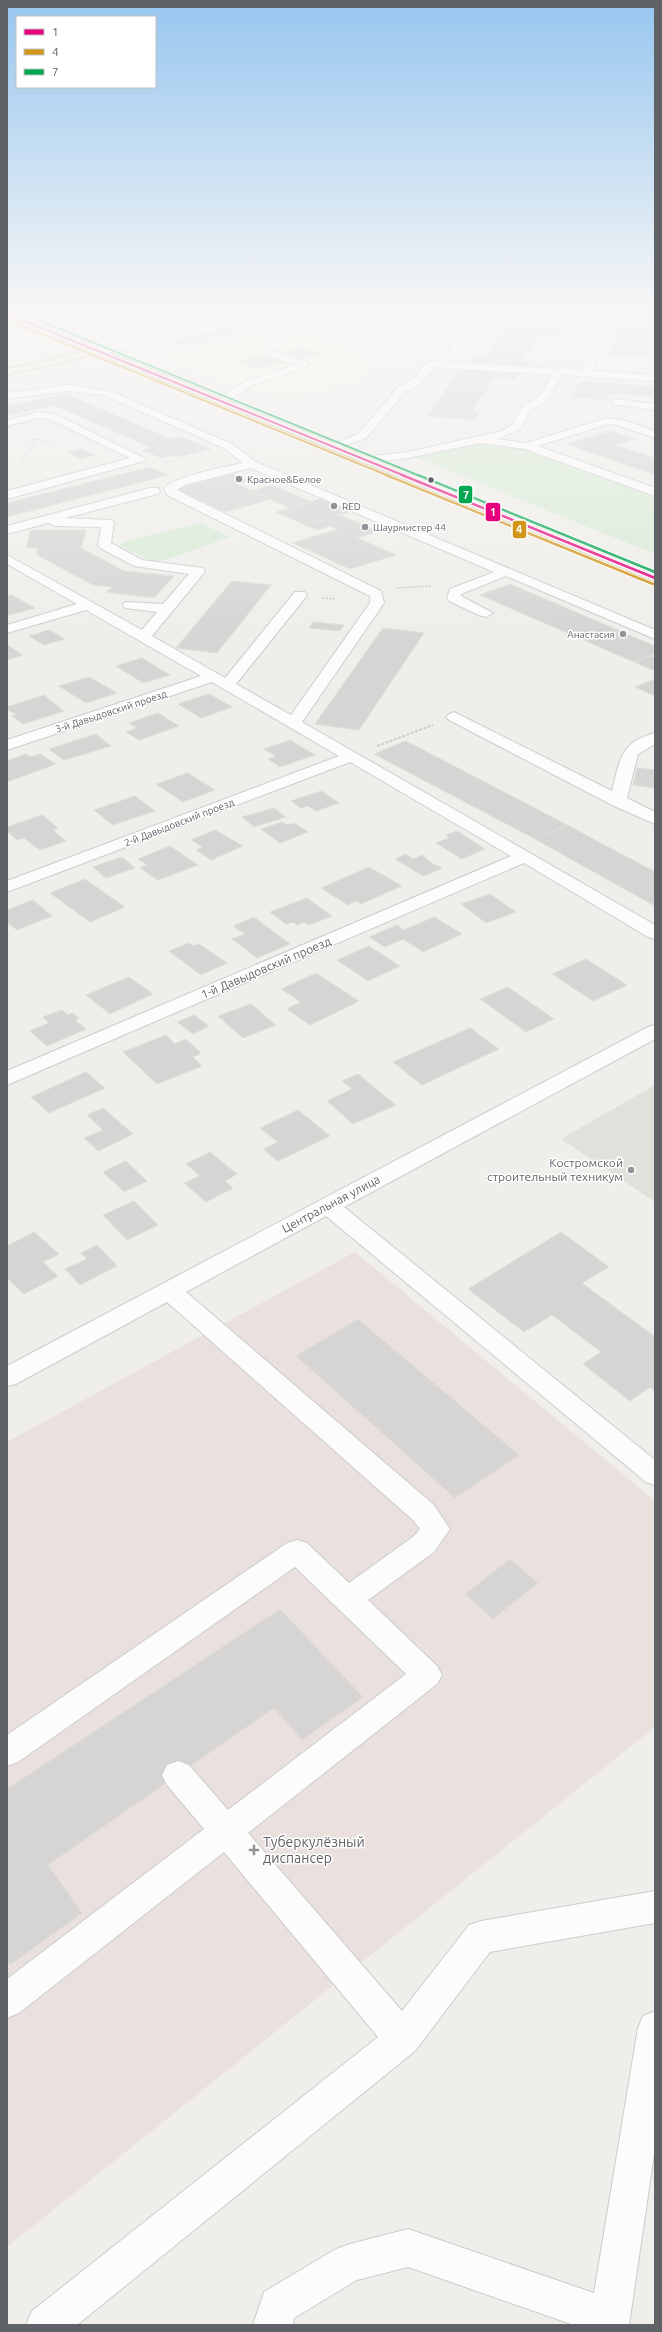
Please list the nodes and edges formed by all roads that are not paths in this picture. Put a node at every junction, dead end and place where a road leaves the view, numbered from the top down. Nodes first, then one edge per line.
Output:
1 (32, 417) edge
2 (53, 417) edge
3 (162, 417) edge
4 (258, 417) edge
5 (378, 417) edge
6 (522, 417) edge
7 (7, 423) edge
8 (655, 435) edge
9 (480, 440) junction
10 (527, 446) junction
11 (332, 447) junction
12 (363, 460) junction
13 (252, 464) junction
14 (154, 491) dead end
15 (655, 492) edge
16 (7, 495) edge
17 (50, 519) junction
18 (7, 530) edge
19 (7, 559) edge
20 (506, 572) junction
21 (655, 578) edge
22 (300, 595) dead end
23 (88, 605) junction
24 (130, 605) dead end
25 (167, 609) junction
26 (486, 613) dead end
27 (7, 629) edge
28 (655, 635) edge
29 (144, 636) junction
30 (221, 680) junction
31 (454, 717) dead end
32 (293, 724) junction
33 (655, 738) edge
34 (7, 745) edge
35 (350, 757) junction
36 (618, 801) junction
37 (655, 819) edge
38 (524, 857) junction
39 (7, 887) edge
40 (655, 933) edge
41 (655, 1031) edge
42 (7, 1079) edge
43 (328, 1206) junction
44 (170, 1291) junction
45 (7, 1377) edge
46 (655, 1475) edge
47 (348, 1599) junction
48 (7, 1752) edge
49 (178, 1774) dead end
50 (225, 1832) junction
51 (655, 1907) edge
52 (7, 2002) edge
53 (655, 2028) edge
54 (403, 2039) junction
55 (610, 2322) edge
56 (46, 2325) edge
57 (273, 2325) edge

1 - 7 street
2 - 16 street
3 - 13 street
4 - 11 highway
5 - 11 street
6 - 9 street
8 - 10 street
9 - 10 street
9 - 12 street
10 - 15 street
11 - 12 highway
12 - 21 highway
13 - 20 street
13 - 32 street
14 - 17 street
17 - 18 street
17 - 25 street
19 - 23 street
20 - 26 street
20 - 28 street
22 - 30 street
23 - 27 street
23 - 29 street
24 - 25 street
25 - 29 street
29 - 30 street
30 - 32 street
30 - 34 street, 3-й Давыдовский проезд
31 - 36 street
32 - 35 street
33 - 36 street
35 - 38 street
35 - 39 street, 2-й Давыдовский проезд
36 - 37 street
38 - 40 street
38 - 42 street, 1-й Давыдовский проезд
41 - 43 street, Центральная улица
43 - 44 street, Центральная улица
43 - 46 street
44 - 45 street, Центральная улица
44 - 47 street
47 - 48 street
47 - 50 street
49 - 50 street
50 - 52 street
50 - 54 street
51 - 54 street
53 - 55 street
54 - 56 street
55 - 57 street

